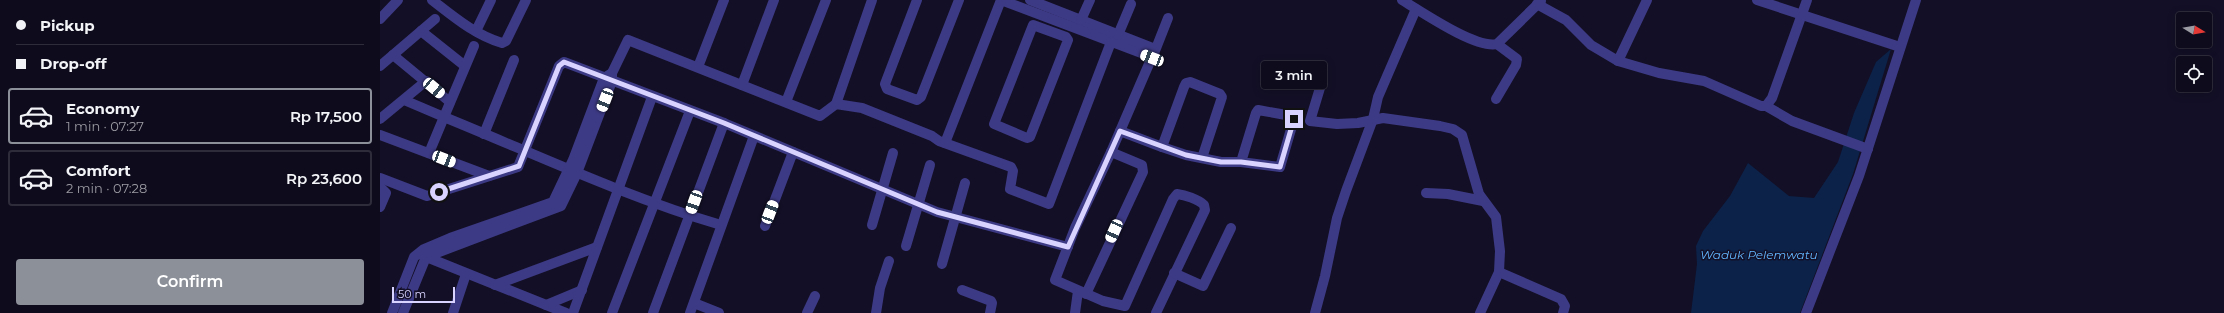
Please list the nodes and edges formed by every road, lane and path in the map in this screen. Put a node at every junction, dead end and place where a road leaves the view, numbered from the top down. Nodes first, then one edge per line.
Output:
1 (398, 0) edge
2 (432, 0) edge
3 (491, 0) edge
4 (526, 0) edge
5 (724, 0) edge
6 (774, 0) edge
7 (826, 0) edge
8 (872, 0) edge
9 (917, 0) edge
10 (959, 0) edge
11 (1001, 0) edge
12 (1030, 0) edge
13 (1090, 0) edge
14 (1402, 0) edge
15 (1647, 0) edge
16 (1757, 0) edge
17 (1807, 0) edge
18 (1916, 0) edge
19 (1539, 2) edge
20 (1047, 3) edge
21 (1131, 4) dead end
22 (1416, 9) junction
23 (1801, 16) junction
24 (1168, 18) dead end
25 (380, 19) edge
26 (435, 20) dead end
27 (1082, 20) junction
28 (1055, 21) junction
29 (421, 31) junction
30 (476, 31) junction
31 (1051, 32) junction
32 (1114, 38) junction
33 (1497, 44) junction
34 (474, 46) dead end
35 (1900, 47) junction
36 (1154, 54) junction
37 (393, 55) junction
38 (514, 60) dead end
39 (1618, 61) junction
40 (380, 66) edge
41 (465, 66) junction
42 (698, 68) junction
43 (611, 73) junction
44 (1323, 78) dead end
45 (426, 81) junction
46 (742, 85) junction
47 (652, 97) junction
48 (1496, 99) dead end
49 (404, 100) junction
50 (450, 102) junction
51 (786, 102) junction
52 (836, 104) junction
53 (1766, 106) junction
54 (690, 111) junction
55 (444, 117) junction
56 (380, 119) edge
57 (1373, 119) junction
58 (724, 123) junction
59 (1119, 133) junction
60 (484, 134) junction
61 (380, 135) edge
62 (754, 136) junction
63 (945, 143) junction
64 (1162, 147) junction
65 (1868, 149) junction
66 (525, 150) junction
67 (1112, 151) junction
68 (793, 152) junction
69 (429, 153) junction
70 (893, 153) dead end
71 (1202, 158) junction
72 (1241, 162) junction
73 (930, 165) dead end
74 (573, 171) junction
75 (489, 176) junction
76 (380, 178) edge
77 (965, 183) dead end
78 (380, 187) edge
79 (619, 188) junction
80 (883, 190) junction
81 (1426, 193) dead end
82 (654, 202) junction
83 (1483, 202) junction
84 (918, 204) junction
85 (380, 207) edge
86 (690, 215) junction
87 (955, 217) junction
88 (721, 224) junction
89 (872, 225) dead end
90 (765, 226) dead end
91 (1231, 228) dead end
92 (906, 246) dead end
93 (597, 247) junction
94 (1068, 247) junction
95 (422, 255) junction
96 (889, 261) dead end
97 (942, 264) dead end
98 (1499, 272) junction
99 (1174, 273) junction
100 (466, 274) junction
101 (495, 285) junction
102 (582, 290) junction
103 (962, 290) dead end
104 (1082, 292) junction
105 (815, 296) dead end
106 (546, 305) junction
107 (692, 308) edge
108 (1318, 312) edge
109 (392, 313) edge
110 (403, 313) edge
111 (453, 313) edge
112 (566, 313) edge
113 (573, 313) edge
114 (612, 313) edge
115 (653, 313) edge
116 (719, 313) edge
117 (807, 313) edge
118 (876, 313) edge
119 (990, 313) edge
120 (1076, 313) edge
121 (1156, 313) edge
122 (1480, 313) edge
123 (1562, 313) edge
124 (1806, 313) edge

1 - 25 street
2 - 30 street
3 - 30 street
4 - 30 street
5 - 42 street
6 - 46 street
7 - 51 street
8 - 52 street
9 - 10 street
11 - 28 street
11 - 63 street
12 - 20 street
13 - 27 street
14 - 22 street
15 - 39 street
16 - 23 street
17 - 23 street
18 - 35 street
19 - 33 street
19 - 39 street
20 - 27 street
21 - 32 street
22 - 33 street
22 - 57 street
23 - 35 street
23 - 53 street
24 - 36 street
26 - 29 street
27 - 32 street
28 - 31 street
28 - 32 street
29 - 37 street
29 - 41 street
31 - 31 street
32 - 36 street
32 - 63 street
33 - 48 street
34 - 41 street
35 - 65 street
36 - 59 street
37 - 40 street
37 - 45 street
38 - 60 street
39 - 53 street
41 - 50 street
42 - 43 street
42 - 46 street
43 - 47 street
43 - 66 street
43 - 74 street
44 - 57 street
45 - 49 street
45 - 50 street
46 - 51 street
47 - 54 street
47 - 79 street
49 - 55 street
49 - 56 street
50 - 55 street
51 - 52 street
52 - 63 street
53 - 65 street
54 - 58 street
54 - 82 street
55 - 60 street
55 - 69 street
57 - 83 street
57 - 108 street
58 - 62 street
58 - 86 street
59 - 64 street
59 - 67 street
60 - 66 street
61 - 69 street
62 - 68 street
62 - 88 street
64 - 71 street
64 - 71 street
65 - 124 street
66 - 74 street
66 - 75 street
67 - 94 street
67 - 104 street
68 - 80 street
68 - 90 street
69 - 75 street
70 - 80 street
71 - 72 street
72 - 72 street
73 - 84 street
74 - 79 street
74 - 95 street
75 - 76 street
77 - 87 street
78 - 85 street
79 - 82 street
79 - 93 street
80 - 84 street
80 - 89 street
81 - 83 street
82 - 86 street
82 - 114 street
83 - 98 street
84 - 87 street
84 - 92 street
86 - 88 street
86 - 115 street
87 - 94 street
87 - 97 street
88 - 107 street
91 - 99 street
93 - 101 street
93 - 102 street
94 - 104 street
95 - 100 street
95 - 109 street
95 - 110 street
96 - 118 street
98 - 122 street
98 - 123 street
99 - 104 street
99 - 121 street
100 - 101 street
100 - 111 street
101 - 106 street
102 - 106 street
102 - 113 street
103 - 119 street
104 - 120 street
105 - 117 street
106 - 112 street
107 - 116 street

